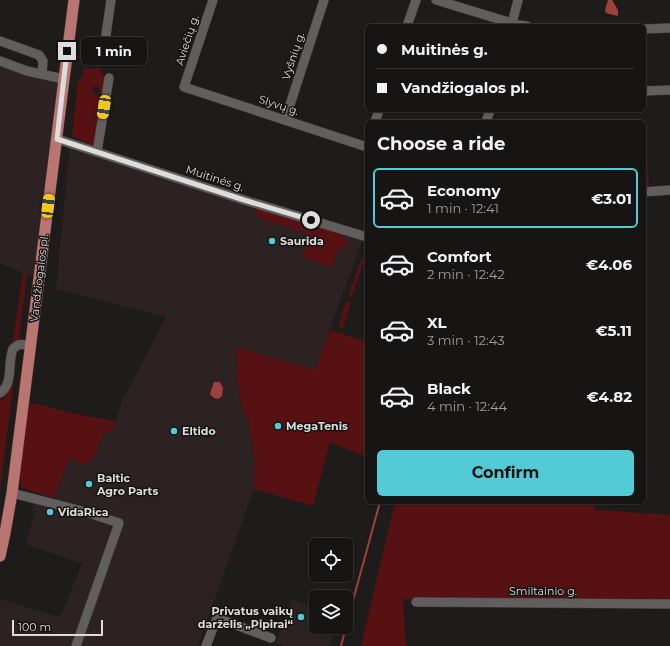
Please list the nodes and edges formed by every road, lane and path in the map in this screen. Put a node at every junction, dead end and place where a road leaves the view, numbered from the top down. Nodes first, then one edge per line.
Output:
1 (74, 0) edge
2 (111, 0) edge
3 (213, 0) edge
4 (324, 0) edge
5 (416, 0) edge
6 (436, 0) edge
7 (518, 0) edge
8 (408, 24) edge
9 (516, 24) edge
10 (519, 24) edge
11 (670, 28) edge
12 (646, 29) edge
13 (106, 35) dead end
14 (0, 41) edge
15 (0, 62) edge
16 (42, 74) junction
17 (109, 78) dead end
18 (64, 79) junction
19 (184, 87) joint
20 (670, 90) edge
21 (646, 91) edge
22 (285, 120) junction
23 (57, 139) junction
24 (365, 145) edge
25 (97, 152) junction
26 (670, 190) edge
27 (646, 192) edge
28 (365, 236) edge
29 (31, 346) junction
30 (0, 393) edge
31 (12, 493) junction
32 (0, 556) edge
33 (416, 602) dead end
34 (670, 604) edge
35 (271, 638) dead end
36 (76, 646) edge
37 (206, 646) edge

1 - 18 main road, Vandžiogalos pl.
2 - 13 street
3 - 19 street, Aviečių g.
4 - 22 street, Vyšnių g.
5 - 8 street
6 - 9 street
7 - 10 street
11 - 12 street
14 - 16 street
15 - 16 street
16 - 18 street
17 - 25 street
18 - 23 main road, Vandžiogalos pl.
19 - 22 street, Slyvų g.
20 - 21 street
22 - 24 street, Slyvų g.
23 - 25 street, Muitinės g.
23 - 29 main road, Vandžiogalos pl.
25 - 28 street, Muitinės g.
26 - 27 street
29 - 30 street
29 - 31 main road, Vandžiogalos pl.
31 - 32 main road, Vandžiogalos pl.
31 - 36 street
33 - 34 street, Smiltainio g.
35 - 37 street

